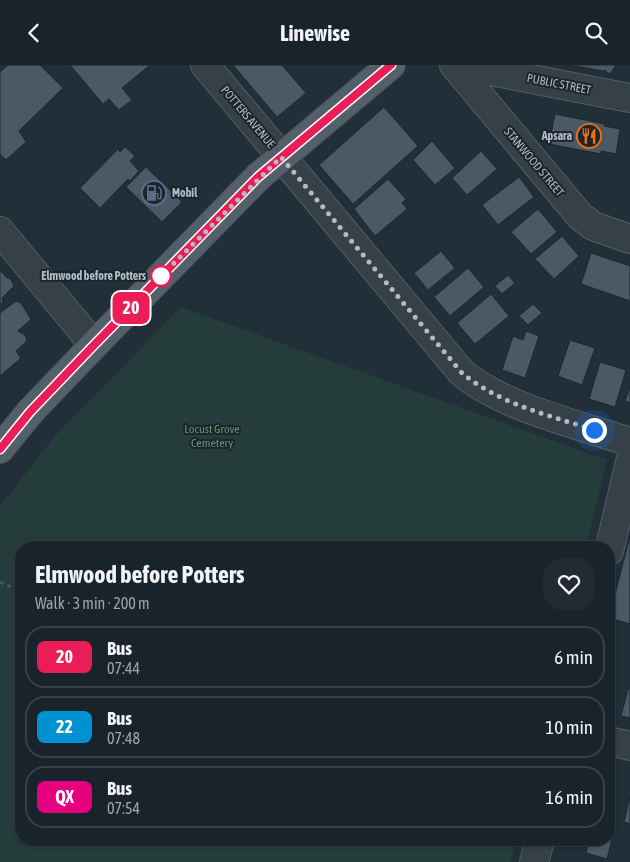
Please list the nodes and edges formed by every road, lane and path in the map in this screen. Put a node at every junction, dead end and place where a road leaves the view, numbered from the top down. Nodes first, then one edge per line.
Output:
1 (205, 65) edge
2 (391, 65) edge
3 (454, 65) edge
4 (460, 65) edge
5 (499, 69) edge
6 (630, 98) edge
7 (281, 157) junction
8 (0, 231) edge
9 (630, 239) edge
10 (94, 345) junction
11 (630, 442) edge
12 (0, 449) edge
13 (630, 462) edge
14 (611, 541) edge
15 (0, 582) edge
16 (15, 588) edge
17 (615, 742) edge
18 (630, 746) edge
19 (538, 846) edge
20 (534, 862) edge

1 - 7 street, POTTERS AVENUE
2 - 7 main road
3 - 9 street, STANWOOD STREET
4 - 5 street, PUBLIC STREET
5 - 6 street, PUBLIC STREET
7 - 10 main road
7 - 11 street, POTTERS AVENUE
8 - 10 street
10 - 12 main road
13 - 14 street
15 - 16 path
17 - 18 street
19 - 20 street

